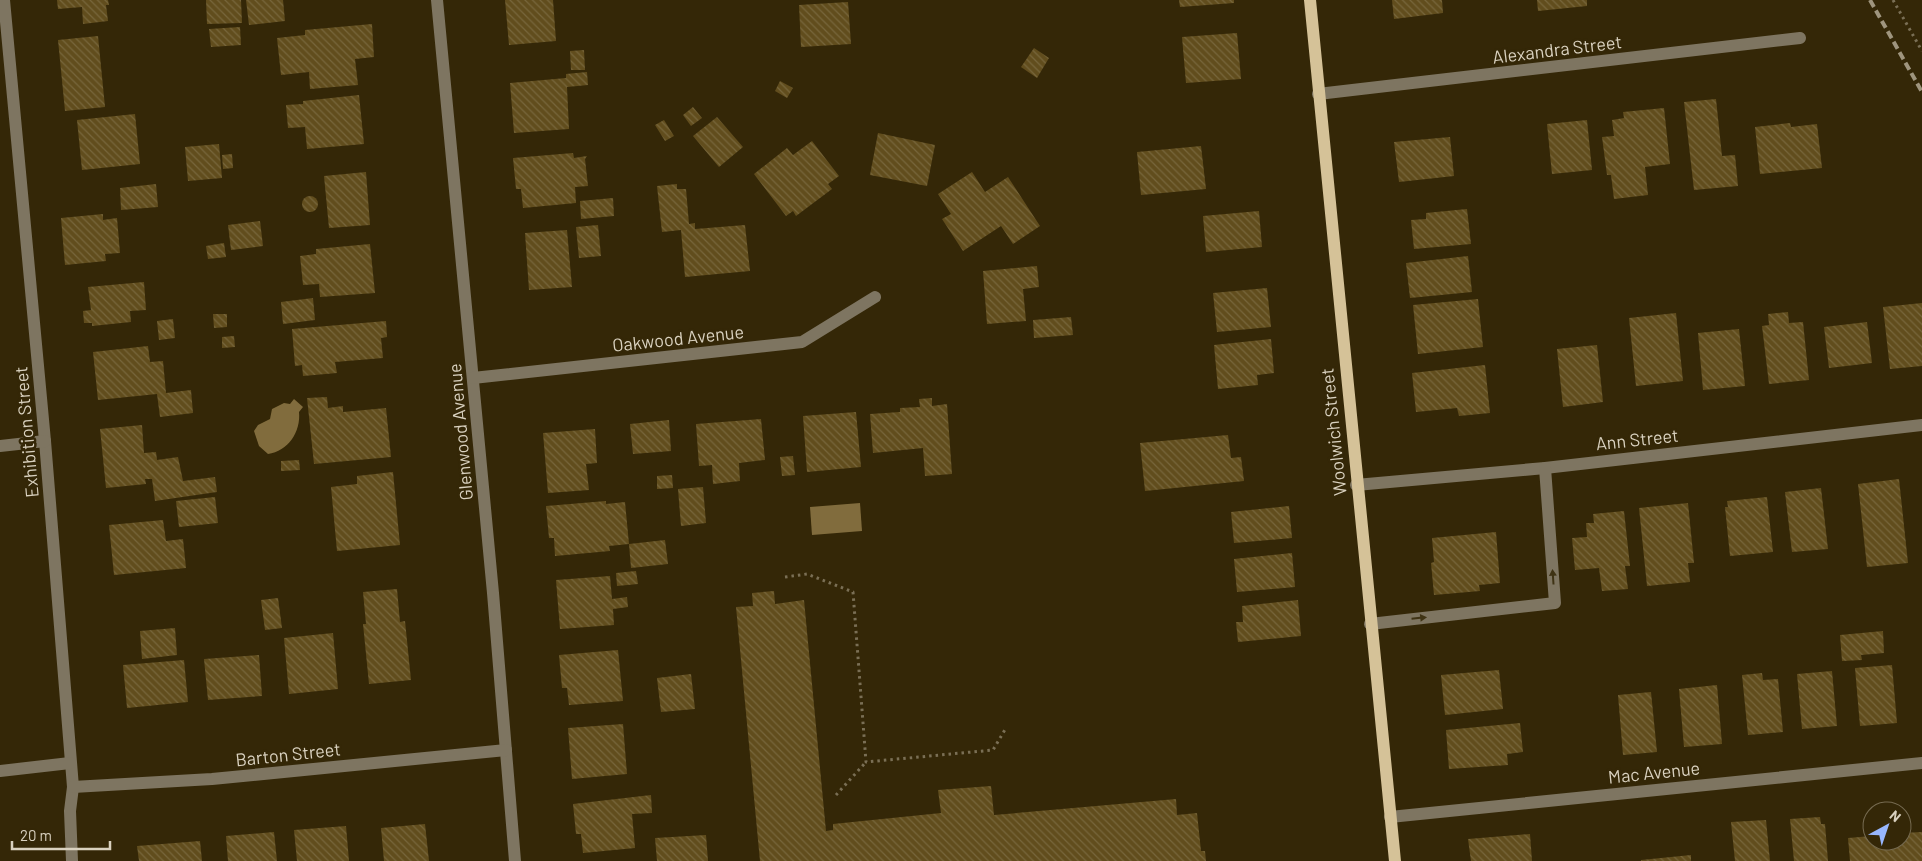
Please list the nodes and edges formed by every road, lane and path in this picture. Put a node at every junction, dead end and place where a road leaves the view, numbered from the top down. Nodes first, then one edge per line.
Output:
1 (4, 0) edge
2 (437, 0) edge
3 (1310, 0) edge
4 (1893, 0) edge
5 (1800, 38) dead end
6 (1922, 51) edge
7 (1318, 94) junction
8 (6, 112) edge
9 (874, 297) dead end
10 (473, 378) junction
11 (1922, 425) edge
12 (45, 441) junction
13 (0, 446) edge
14 (1544, 468) junction
15 (1356, 485) junction
16 (785, 577) dead end
17 (1370, 624) junction
18 (1006, 728) dead end
19 (506, 750) junction
20 (866, 762) junction
21 (70, 763) junction
22 (1922, 763) edge
23 (0, 771) edge
24 (73, 787) junction
25 (836, 795) dead end
26 (1390, 817) junction
27 (72, 861) edge
28 (515, 861) edge
29 (1395, 861) edge

1 - 8 street, Exhibition Street
2 - 10 street, Glenwood Avenue
3 - 7 main road, Woolwich Street
4 - 6 path
5 - 7 street, Alexandra Street
7 - 15 main road, Woolwich Street
8 - 12 street, Exhibition Street
9 - 10 street, Oakwood Avenue
10 - 19 street, Glenwood Avenue
11 - 14 street, Ann Street
12 - 13 street
12 - 21 street, Exhibition Street
14 - 15 street, Ann Street
17 -> 14 street
15 - 17 main road, Woolwich Street
16 - 20 path
17 - 26 main road, Woolwich Street
18 - 20 path
19 - 24 street, Barton Street
19 - 28 street, Glenwood Avenue
20 - 25 path
21 - 23 street
21 - 24 street, Exhibition Street
22 - 26 street, Mac Avenue
24 - 27 street, Exhibition Street
26 - 29 main road, Woolwich Street

